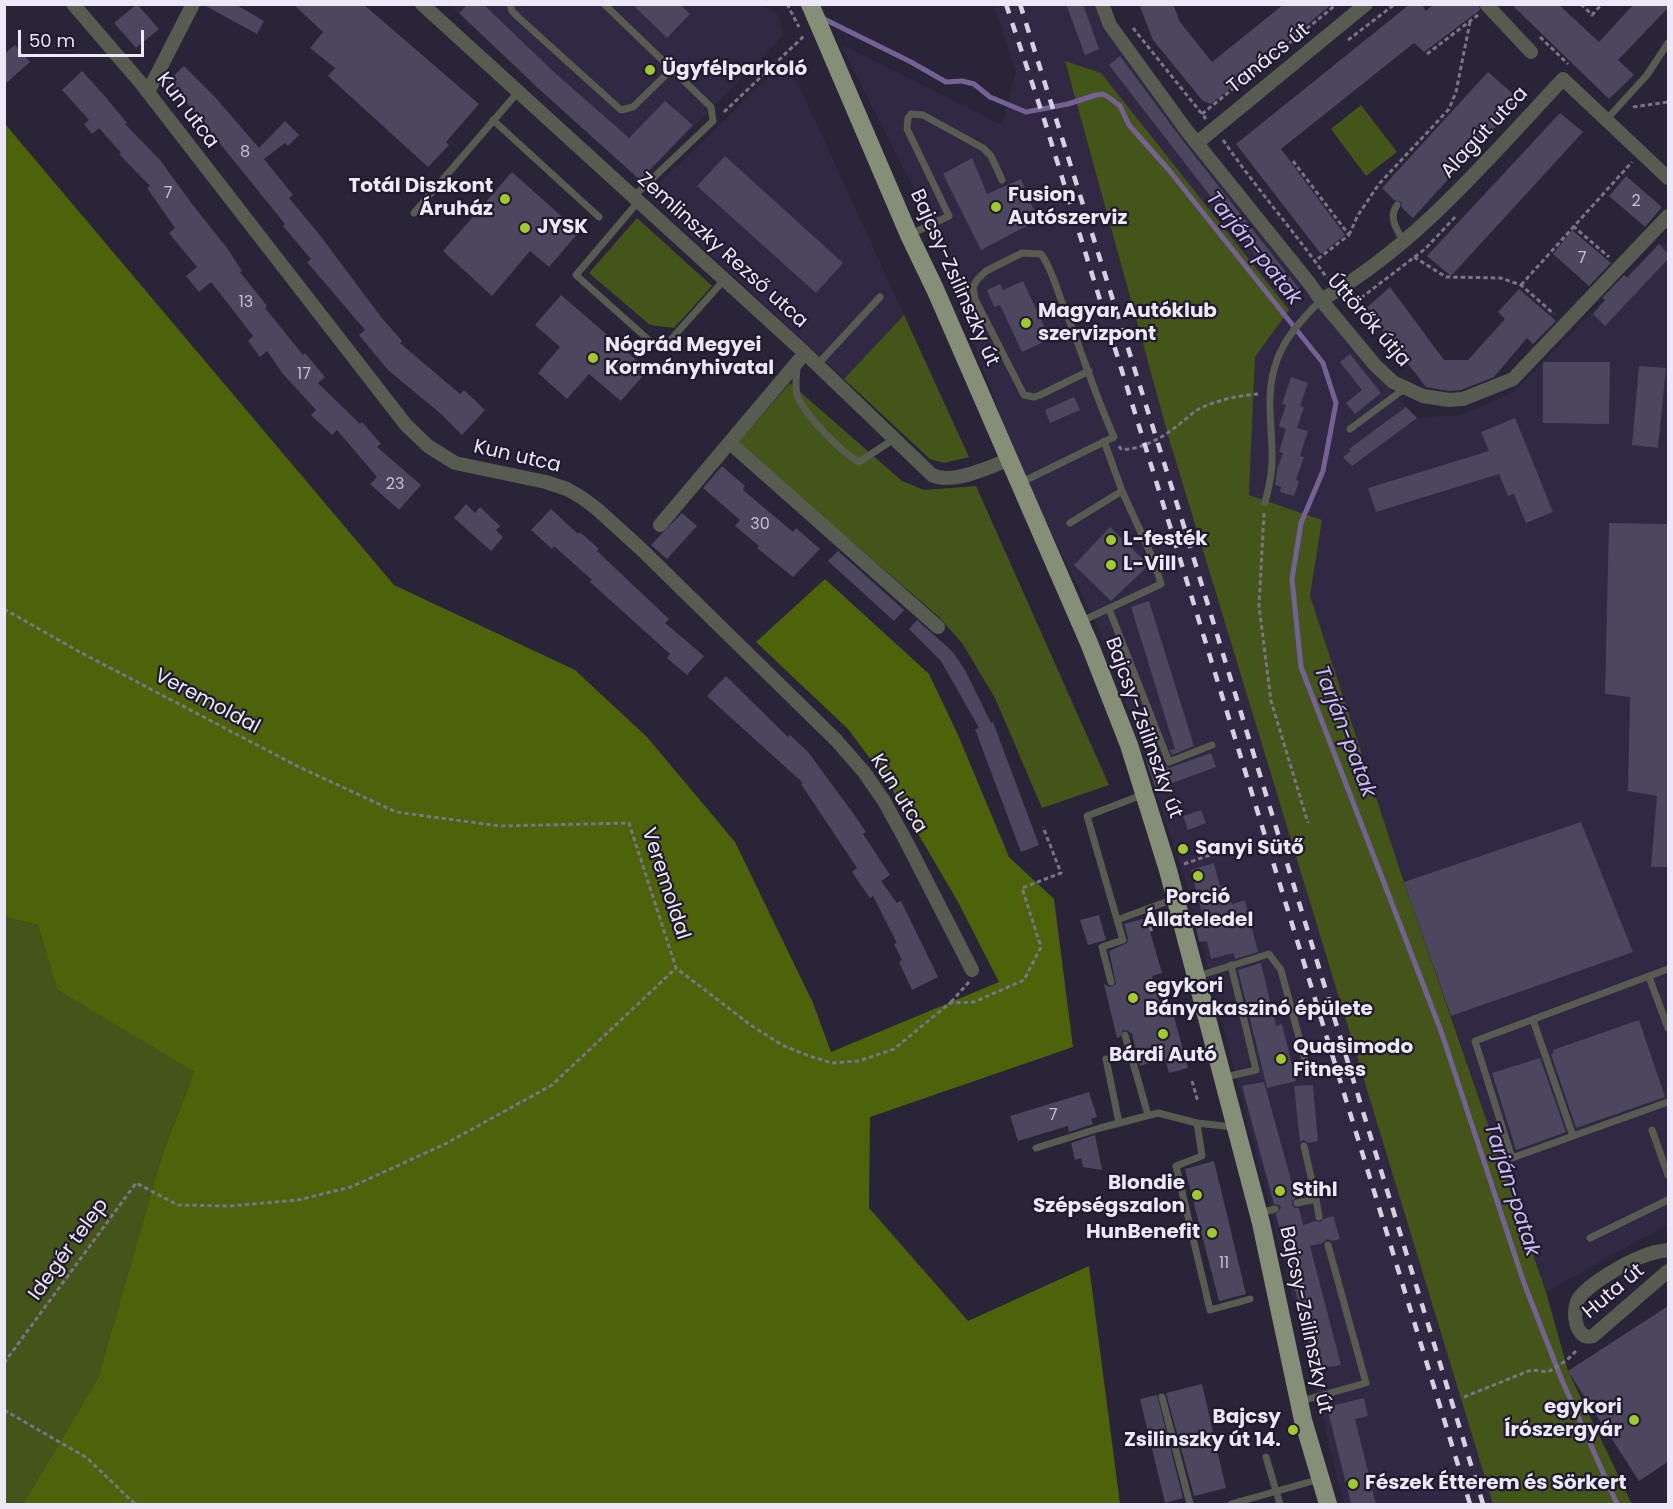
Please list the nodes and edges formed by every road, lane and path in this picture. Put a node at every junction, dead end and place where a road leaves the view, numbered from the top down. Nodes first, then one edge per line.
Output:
1 (73, 4) edge
2 (193, 4) edge
3 (423, 4) edge
4 (510, 4) edge
5 (604, 4) edge
6 (810, 4) edge
7 (1102, 4) edge
8 (1337, 4) edge
9 (1366, 4) edge
10 (1581, 4) edge
11 (1602, 4) edge
12 (788, 6) edge
13 (1488, 6) edge
14 (1350, 9) edge
15 (1470, 21) junction
16 (1538, 35) dead end
17 (804, 36) junction
18 (1668, 43) edge
19 (808, 47) dead end
20 (1531, 52) dead end
21 (1427, 54) dead end
22 (1570, 67) dead end
23 (672, 69) junction
24 (148, 92) junction
25 (518, 92) junction
26 (1668, 102) edge
27 (1617, 109) junction
28 (1202, 114) dead end
29 (493, 120) junction
30 (1606, 120) junction
31 (714, 121) junction
32 (1197, 143) junction
33 (1637, 156) dead end
34 (1293, 161) dead end
35 (1668, 178) edge
36 (1002, 180) dead end
37 (636, 199) junction
38 (1397, 205) dead end
39 (414, 213) dead end
40 (1668, 216) edge
41 (599, 217) dead end
42 (1573, 226) junction
43 (909, 235) junction
44 (1349, 235) junction
45 (1404, 242) junction
46 (1315, 261) dead end
47 (1615, 262) dead end
48 (724, 280) junction
49 (1521, 285) junction
50 (880, 297) dead end
51 (1321, 300) junction
52 (1554, 314) dead end
53 (801, 358) junction
54 (817, 365) junction
55 (1089, 371) junction
56 (1404, 389) junction
57 (1270, 393) junction
58 (1350, 429) dead end
59 (1114, 437) junction
60 (894, 439) junction
61 (1104, 441) junction
62 (730, 443) junction
63 (1009, 459) junction
64 (1020, 483) junction
65 (1122, 491) junction
66 (1265, 503) joint
67 (1070, 523) dead end
68 (660, 525) dead end
69 (4, 609) edge
70 (1109, 609) junction
71 (1080, 622) junction
72 (938, 627) dead end
73 (1212, 745) dead end
74 (1145, 795) junction
75 (1308, 823) dead end
76 (1043, 827) dead end
77 (1245, 843) dead end
78 (1195, 860) dead end
79 (1175, 899) junction
80 (1117, 920) junction
81 (1231, 965) junction
82 (676, 968) junction
83 (1668, 969) edge
84 (972, 970) joint
85 (1196, 976) junction
86 (1648, 977) junction
87 (1111, 982) dead end
88 (950, 1003) junction
89 (1533, 1020) junction
90 (1668, 1028) edge
91 (1125, 1035) dead end
92 (1106, 1059) dead end
93 (1308, 1075) dead end
94 (1223, 1078) junction
95 (1192, 1081) dead end
96 (1198, 1102) dead end
97 (1668, 1102) edge
98 (1148, 1115) junction
99 (1119, 1123) junction
100 (1197, 1123) junction
101 (1236, 1127) junction
102 (1652, 1130) dead end
103 (1573, 1136) junction
104 (1304, 1146) dead end
105 (1036, 1148) dead end
106 (1668, 1174) edge
107 (1316, 1198) junction
108 (1668, 1200) edge
109 (1297, 1203) dead end
110 (1319, 1217) dead end
111 (1590, 1238) dead end
112 (1328, 1245) dead end
113 (1668, 1250) edge
114 (1668, 1271) edge
115 (1250, 1299) dead end
116 (1587, 1338) junction
117 (4, 1363) edge
118 (1162, 1397) dead end
119 (1464, 1397) dead end
120 (1299, 1402) junction
121 (4, 1410) edge
122 (1266, 1457) dead end
123 (1320, 1479) junction
124 (1276, 1492) junction
125 (135, 1504) edge
126 (1190, 1504) edge
127 (1231, 1504) edge
128 (1280, 1504) edge
129 (1328, 1504) edge

1 - 24 street, Kun utca
2 - 24 street
3 - 25 street, Zemlinszky Rezső utca
4 - 23 lane
5 - 23 lane
6 - 43 main road, Bajcsy-Zsilinszky út
7 - 32 street, Úttörők útja
8 - 28 path
9 - 14 street, Tanács út
10 - 11 path
12 - 17 path
13 - 15 path
13 - 20 street
14 - 32 street, Tanács út
15 - 21 path
15 - 44 path
16 - 22 path
17 - 19 path
17 - 31 path
18 - 27 lane
23 - 31 lane
24 - 84 street, Kun utca
25 - 29 lane
25 - 37 street, Zemlinszky Rezső utca
26 - 27 path
27 - 30 lane
29 - 39 lane
29 - 41 lane
30 - 35 street, Alagút utca
30 - 45 street, Alagút utca
31 - 37 lane
32 - 51 street, Úttörők útja
33 - 42 path
34 - 44 path
36 - 43 lane
37 - 48 street, Zemlinszky Rezső utca
37 - 48 lane
38 - 45 lane
40 - 56 street, Úttörők útja
42 - 47 path
42 - 49 path
43 - 63 main road, Bajcsy-Zsilinszky út
44 - 46 path
45 - 49 path
45 - 51 street, Alagút utca
48 - 53 street, Zemlinszky Rezső utca
49 - 52 path
50 - 54 lane
51 - 56 street, Úttörők útja
51 - 57 lane
53 - 54 street, Zemlinszky Rezső utca
53 - 60 lane
53 - 62 street
54 - 60 street, Zemlinszky Rezső utca
55 - 55 lane
55 - 59 lane
56 - 58 lane
57 - 59 path
57 - 66 lane
59 - 61 lane
60 - 63 street, Zemlinszky Rezső utca
61 - 64 lane
61 - 65 lane
62 - 68 street
62 - 72 street
63 - 64 main road, Bajcsy-Zsilinszky út
64 - 71 main road, Bajcsy-Zsilinszky út
65 - 67 lane
65 - 70 lane
66 - 75 path
69 - 82 path, Veremoldal
70 - 71 lane
70 - 73 lane
71 - 74 main road, Bajcsy-Zsilinszky út
74 - 79 main road, Bajcsy-Zsilinszky út
74 - 80 lane
76 - 88 path
77 - 78 path
79 - 80 lane
79 - 85 main road, Bajcsy-Zsilinszky út
80 - 87 lane
81 - 85 lane
81 - 93 lane
81 - 94 lane
82 - 88 path, Veremoldal
82 - 117 path, Idegér telep
83 - 86 lane
84 - 88 path, Veremoldal
85 - 94 main road, Bajcsy-Zsilinszky út
86 - 89 lane
86 - 90 lane
89 - 103 lane
89 - 103 lane
91 - 98 lane
92 - 99 lane
94 - 101 main road, Bajcsy-Zsilinszky út
95 - 96 path
97 - 103 lane
98 - 99 lane
98 - 100 lane
99 - 105 lane
100 - 101 lane
100 - 115 lane
101 - 120 main road, Bajcsy-Zsilinszky út
102 - 106 lane
104 - 107 lane
107 - 109 lane
107 - 110 lane
108 - 111 lane
112 - 120 lane
113 - 116 street, Huta út
114 - 116 street, Huta út
116 - 119 path
118 - 126 lane
120 - 123 main road, Bajcsy-Zsilinszky út
121 - 125 path
122 - 124 lane
123 - 124 lane
123 - 129 main road, Bajcsy-Zsilinszky út
124 - 127 lane
124 - 128 lane

